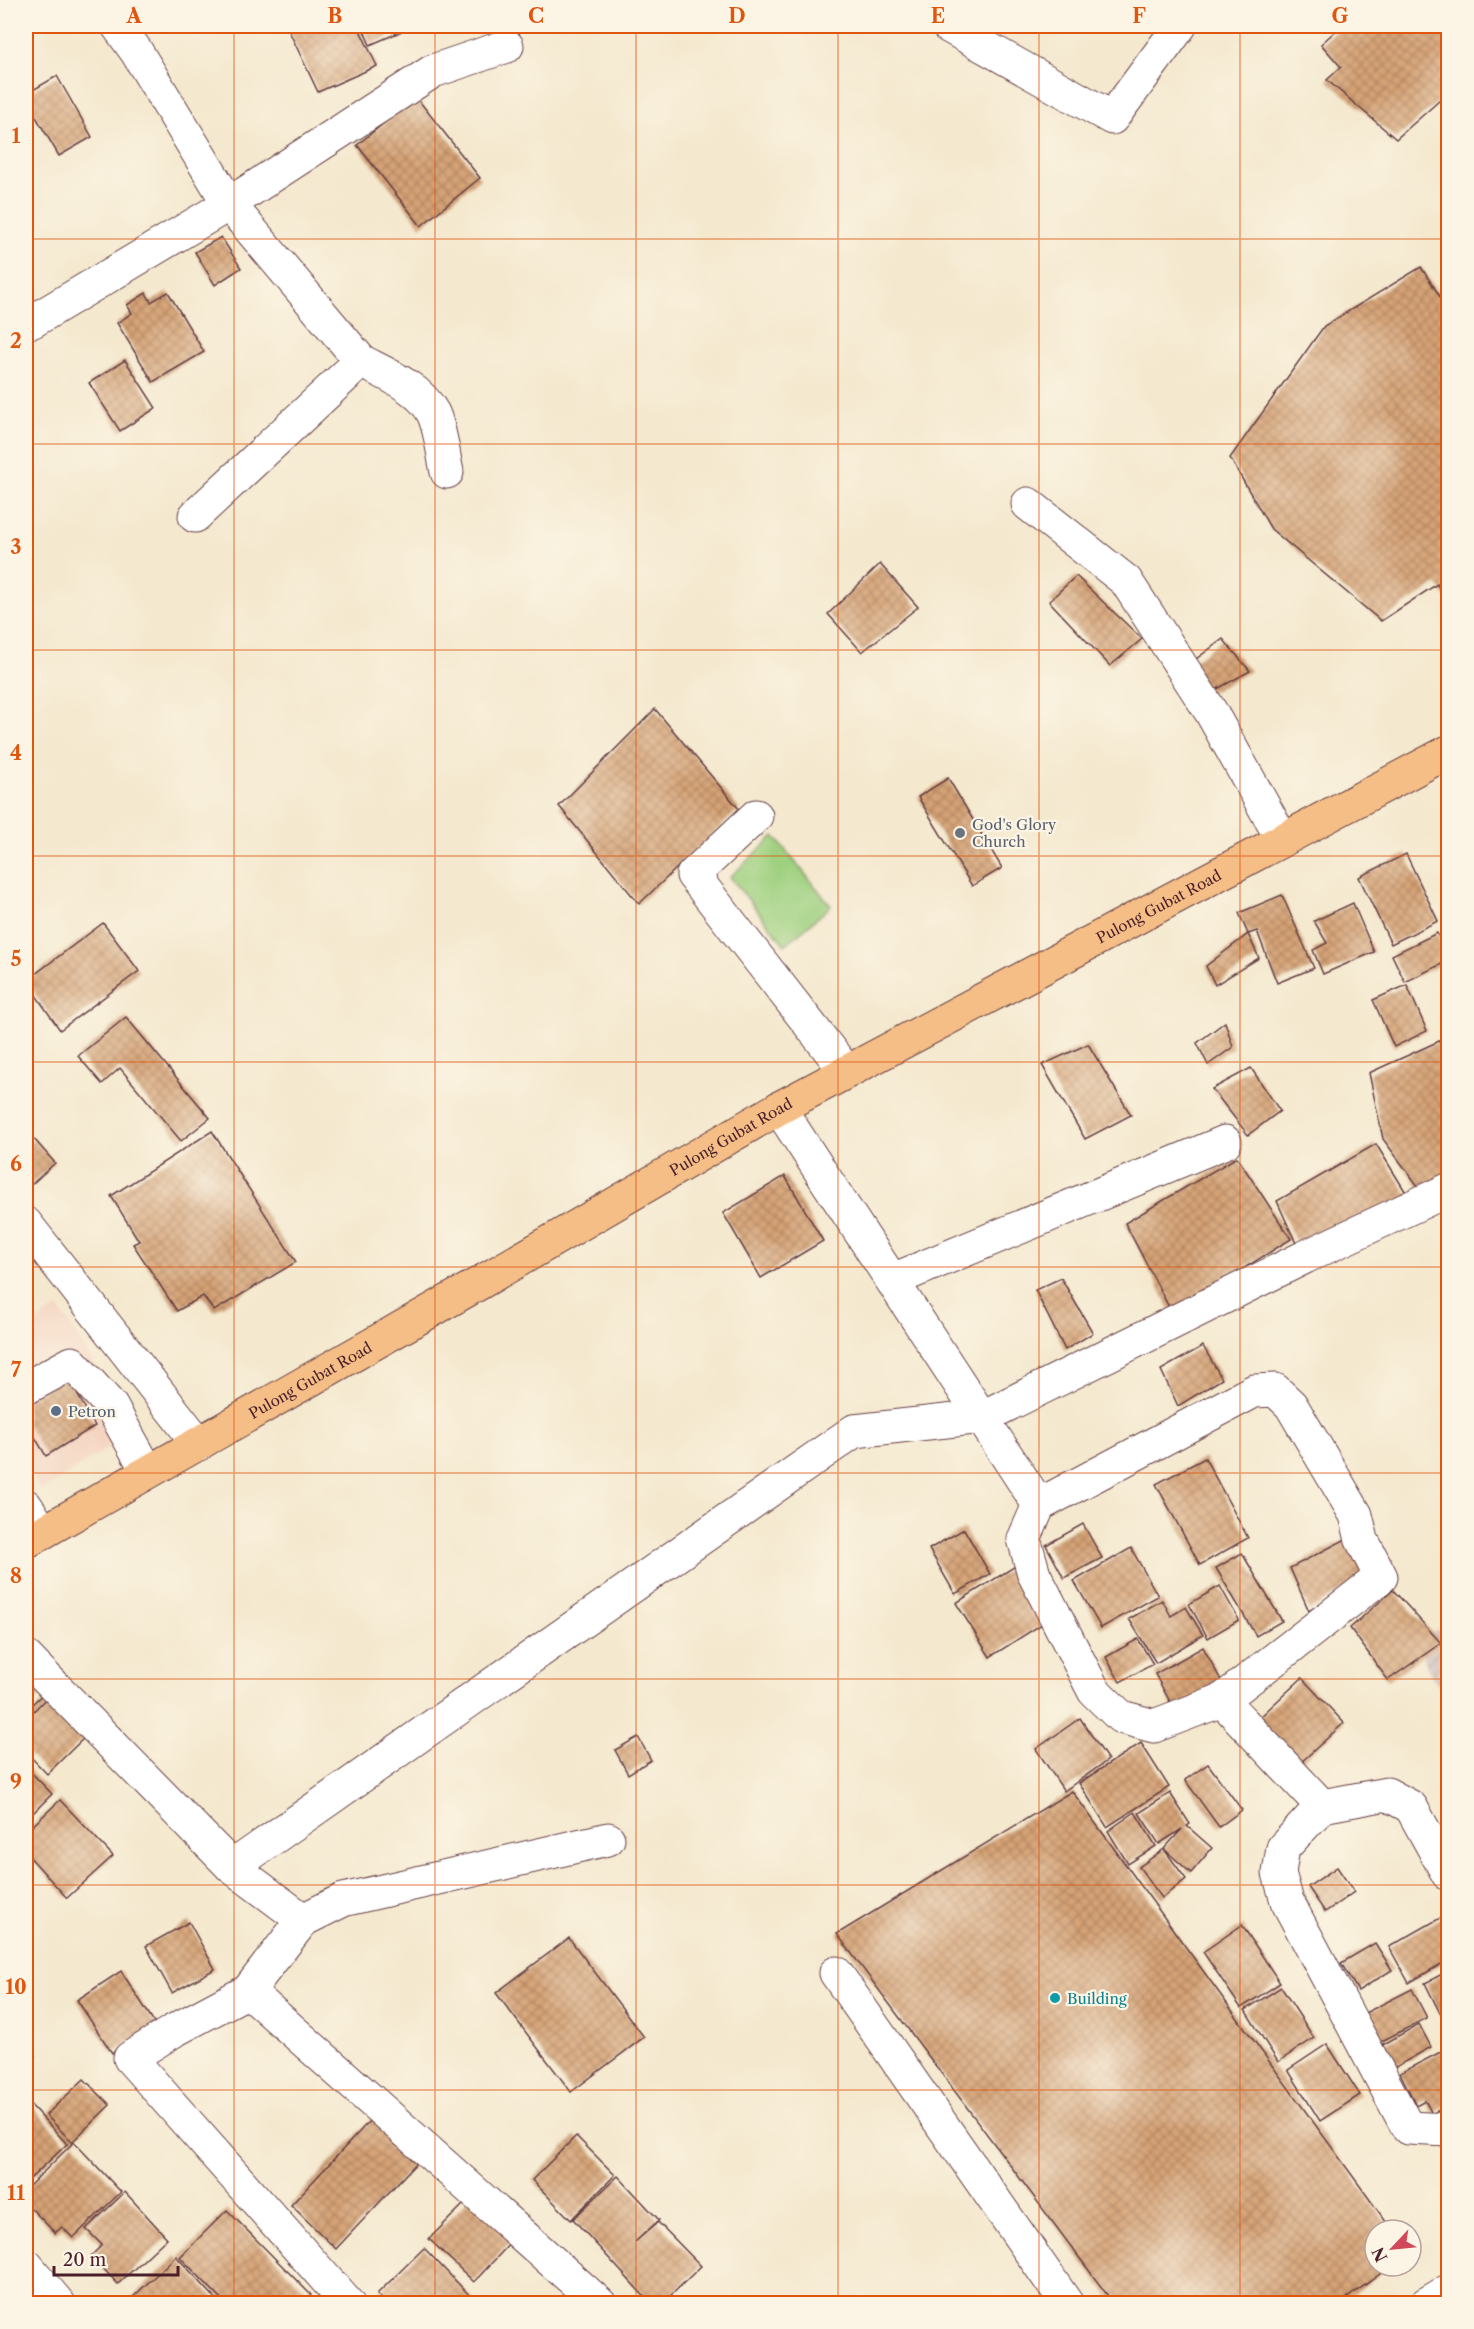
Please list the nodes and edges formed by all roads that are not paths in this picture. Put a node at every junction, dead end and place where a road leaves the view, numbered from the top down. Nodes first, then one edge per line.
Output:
1 (118, 26) edge
2 (948, 26) edge
3 (1179, 26) edge
4 (507, 46) dead end
5 (229, 204) junction
6 (26, 317) edge
7 (361, 361) junction
8 (447, 472) dead end
9 (1028, 504) dead end
10 (195, 516) dead end
11 (1449, 752) edge
12 (756, 816) dead end
13 (1282, 839) junction
14 (846, 1071) junction
15 (779, 1108) junction
16 (1225, 1142) dead end
17 (1449, 1190) edge
18 (26, 1224) edge
19 (894, 1281) junction
20 (26, 1389) edge
21 (983, 1417) junction
22 (199, 1444) junction
23 (148, 1472) junction
24 (1039, 1505) junction
25 (31, 1527) edge
26 (26, 1657) edge
27 (1222, 1700) junction
28 (1322, 1806) junction
29 (609, 1839) dead end
30 (232, 1867) junction
31 (1449, 1874) edge
32 (303, 1920) junction
33 (836, 1972) dead end
34 (248, 1991) junction
35 (1449, 2130) edge
36 (26, 2265) edge
37 (1449, 2291) edge
38 (59, 2304) edge
39 (348, 2304) edge
40 (600, 2304) edge
41 (1067, 2304) edge
42 (1426, 2304) edge

1 - 5 street
2 - 3 street
4 - 5 street
5 - 6 street
5 - 7 street
7 - 8 street
7 - 10 street
9 - 13 street
11 - 13 main road, Pulong Gubat Road
12 - 14 street
13 - 14 main road, Pulong Gubat Road
14 - 15 main road, Pulong Gubat Road
15 - 19 street
15 - 22 main road, Pulong Gubat Road
16 - 19 street
17 - 21 street
18 - 22 street
19 - 21 street
20 - 23 street
21 - 24 street
21 - 30 street
22 - 23 main road, Pulong Gubat Road
23 - 25 main road, Pulong Gubat Road
24 - 27 street
24 - 27 street
26 - 30 street
27 - 28 street
28 - 31 street
28 - 35 street
29 - 32 street
30 - 32 street
32 - 34 street
33 - 41 street
34 - 39 street
34 - 40 street
36 - 38 street
37 - 42 street

